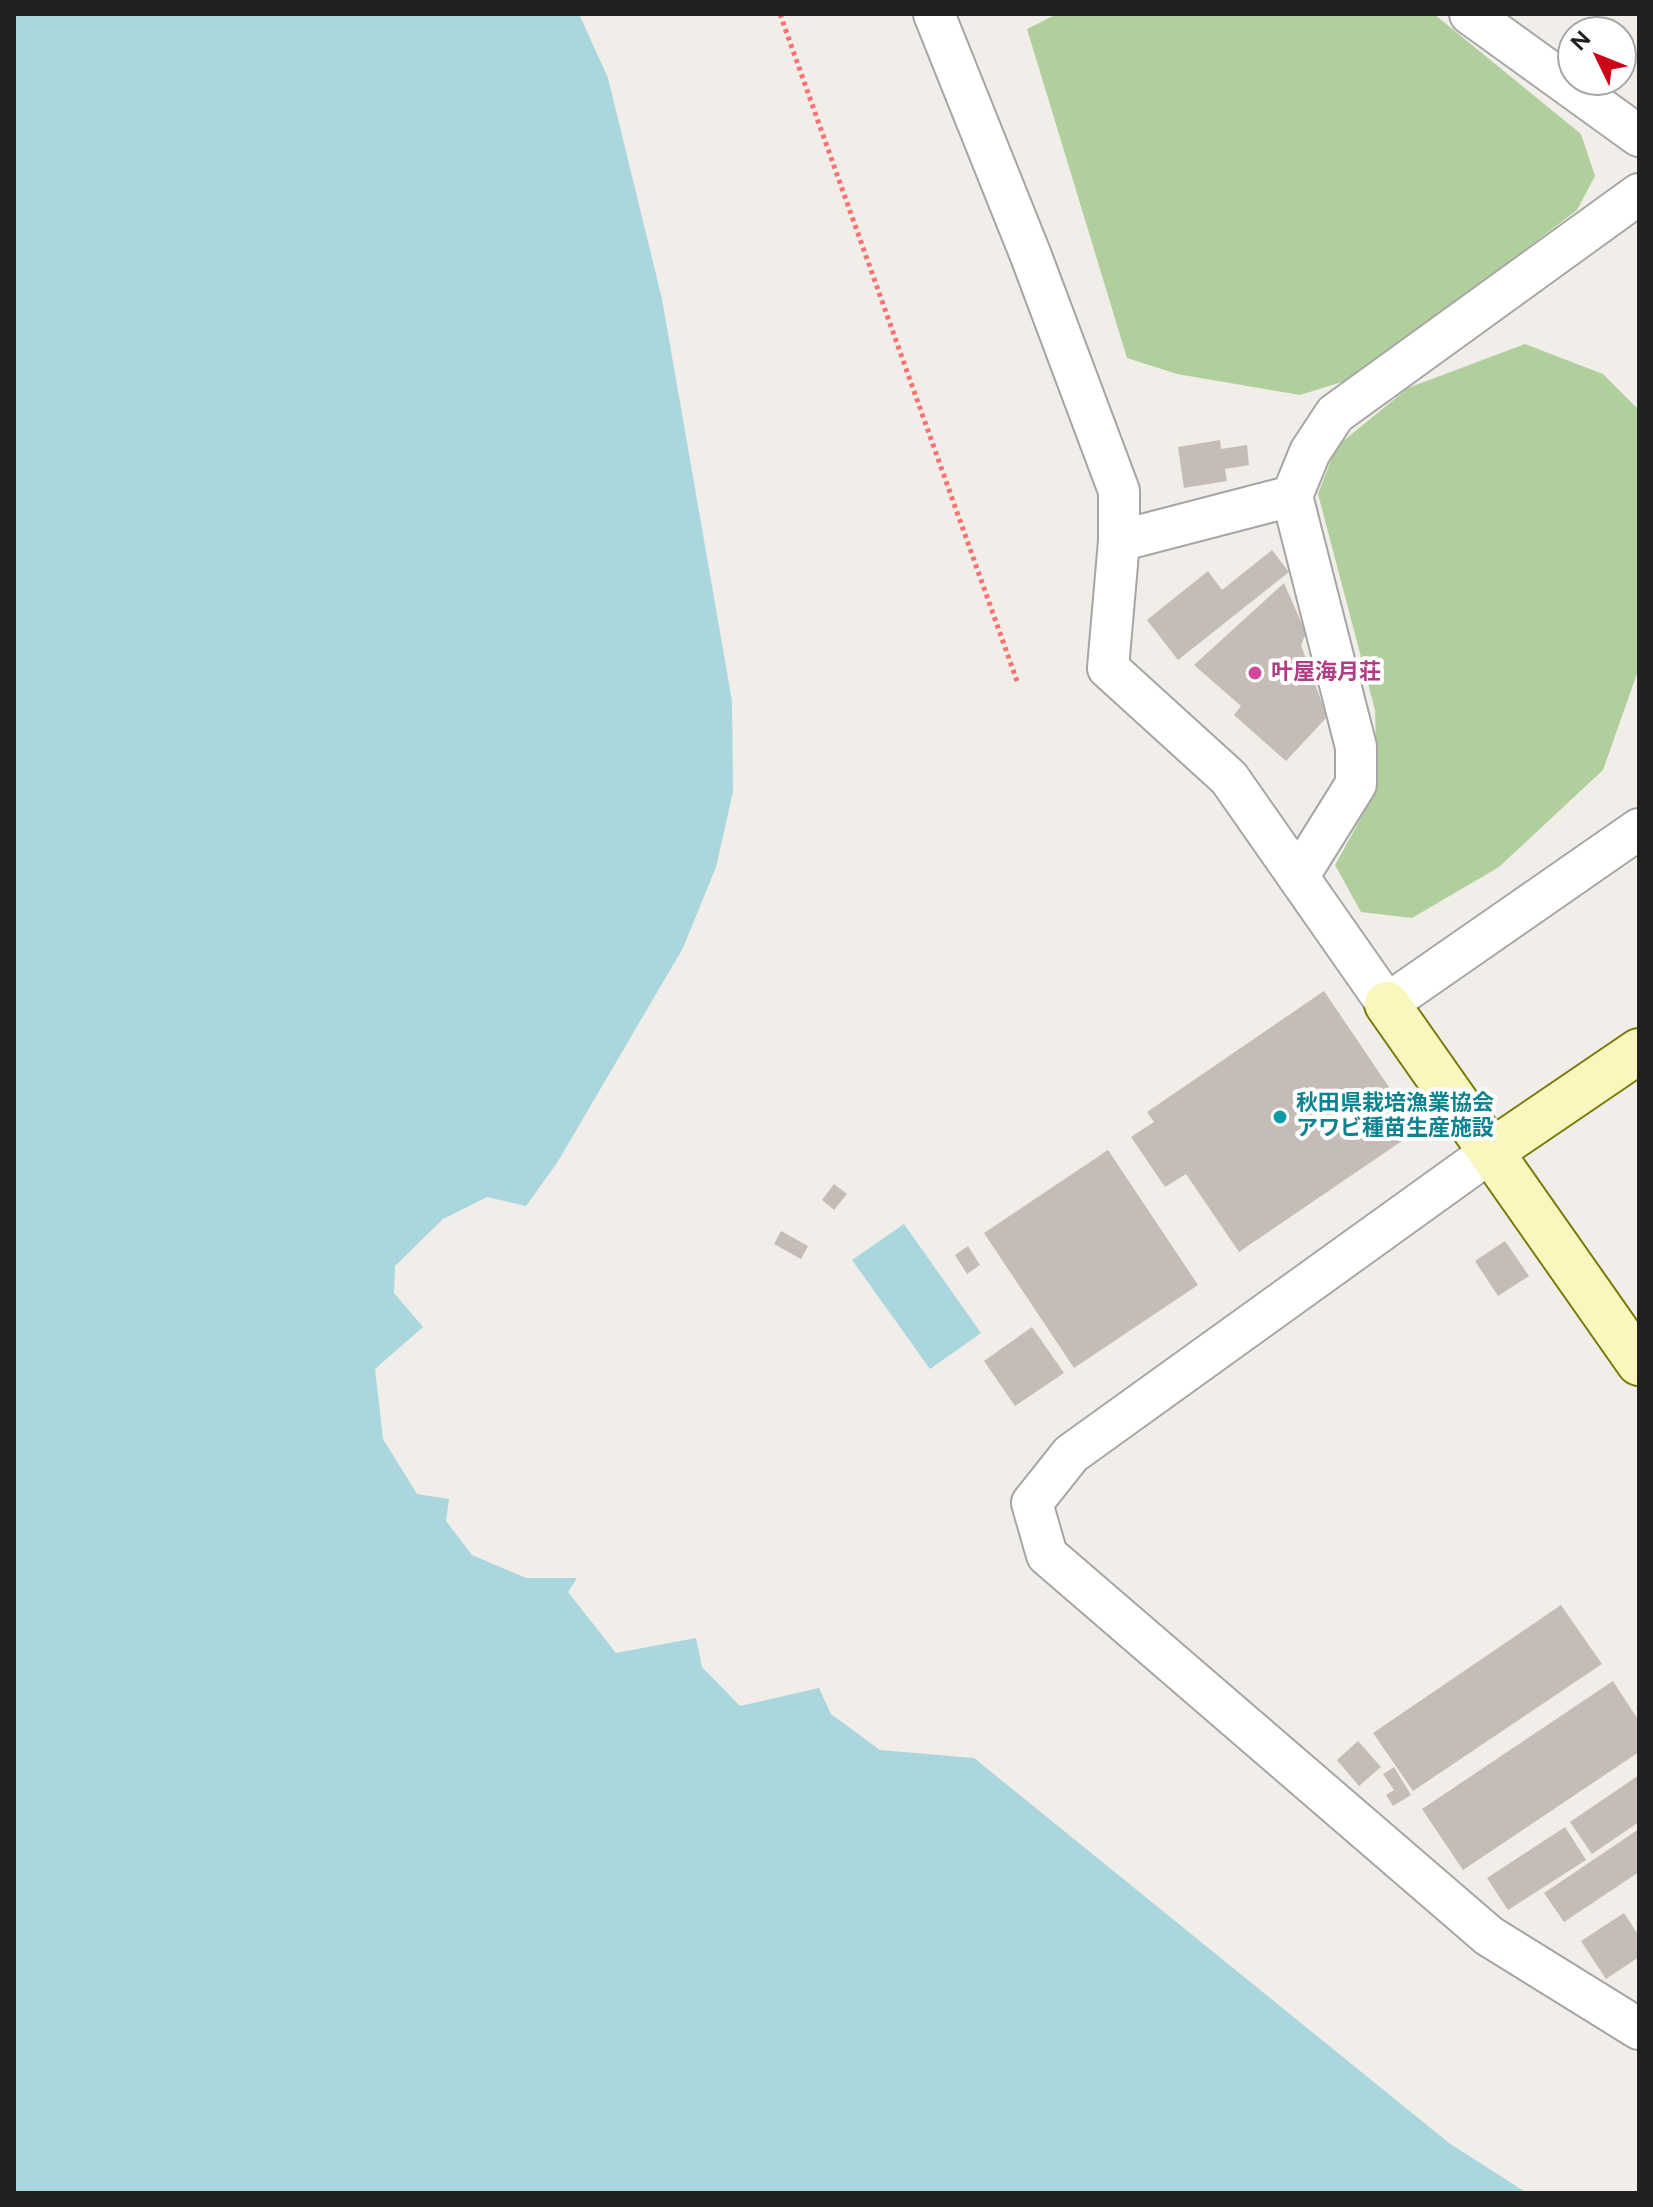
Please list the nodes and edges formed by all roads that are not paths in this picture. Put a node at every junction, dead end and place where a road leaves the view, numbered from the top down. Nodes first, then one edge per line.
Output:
1 (934, 14) edge
2 (1470, 14) edge
3 (1639, 136) edge
4 (1639, 194) edge
5 (1292, 496) junction
6 (1119, 541) junction
7 (1639, 829) edge
8 (1298, 877) junction
9 (1387, 1004) junction
10 (1639, 1051) edge
11 (1492, 1151) junction
12 (1639, 1363) edge
13 (1639, 2029) edge

1 - 6 street
2 - 3 street
4 - 5 street
5 - 6 street
5 - 8 street
6 - 8 street
7 - 9 street
8 - 9 street
9 - 11 street
10 - 11 street
11 - 12 street
11 - 13 street

